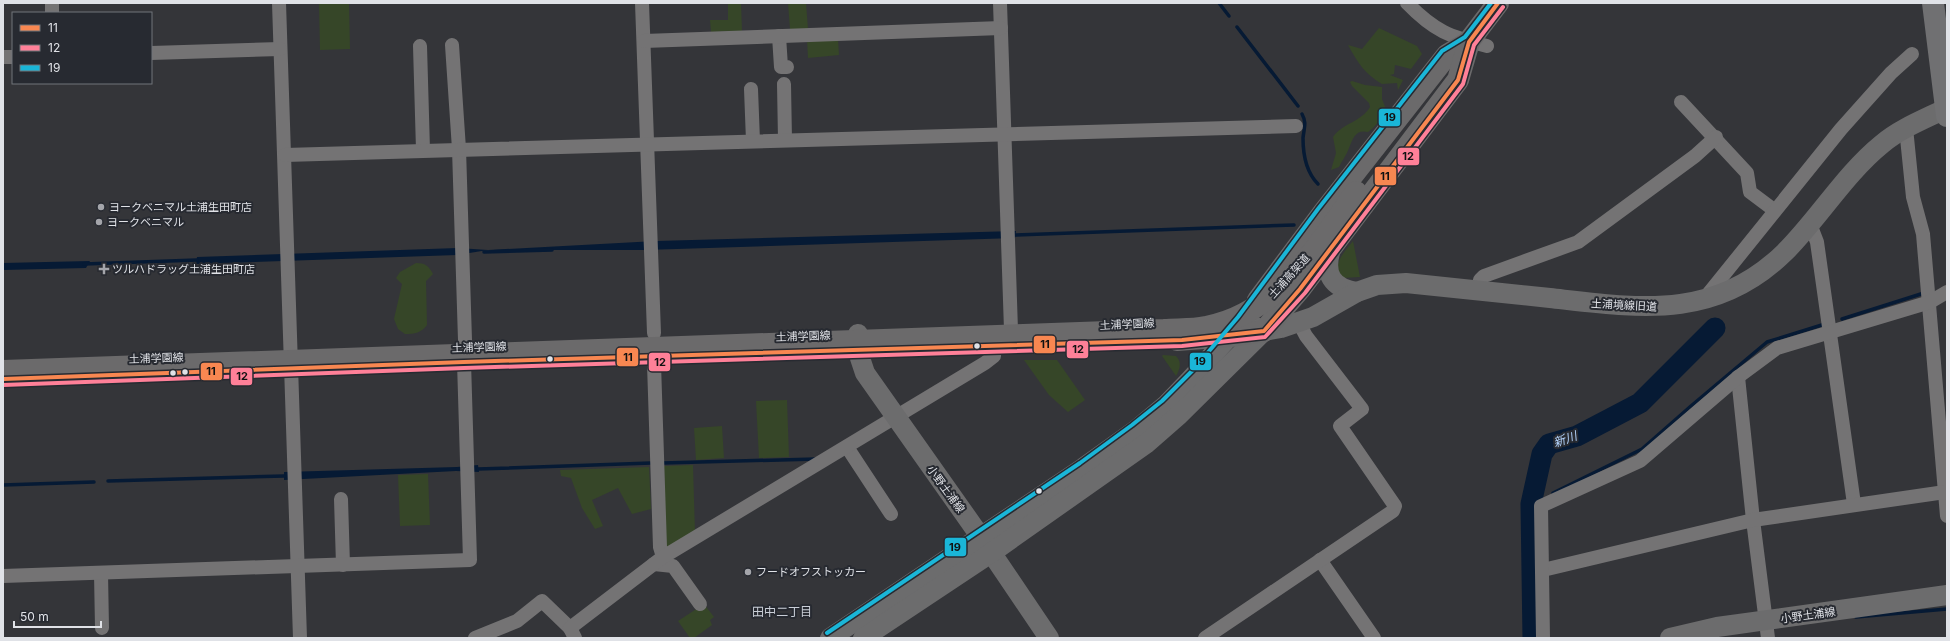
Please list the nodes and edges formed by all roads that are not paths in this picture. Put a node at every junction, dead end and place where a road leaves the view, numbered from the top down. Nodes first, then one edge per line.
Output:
1 (279, 3) edge
2 (642, 3) edge
3 (1000, 3) edge
4 (1407, 3) edge
5 (1498, 3) edge
6 (1933, 3) edge
7 (1001, 28) junction
8 (778, 36) junction
9 (1478, 39) junction
10 (644, 40) junction
11 (452, 45) dead end
12 (420, 46) dead end
13 (280, 49) junction
14 (152, 53) edge
15 (1912, 54) dead end
16 (787, 67) dead end
17 (784, 84) dead end
18 (751, 89) dead end
19 (1681, 102) dead end
20 (1947, 108) edge
21 (1947, 116) edge
22 (1296, 126) dead end
23 (1906, 128) junction
24 (1005, 135) junction
25 (1716, 137) junction
26 (786, 140) junction
27 (752, 141) junction
28 (648, 144) junction
29 (459, 149) junction
30 (423, 150) junction
31 (285, 155) junction
32 (1774, 210) junction
33 (1810, 224) junction
34 (1330, 249) junction
35 (1479, 290) junction
36 (1357, 292) junction
37 (1947, 292) edge
38 (1705, 298) junction
39 (1930, 302) junction
40 (1298, 323) junction
41 (1236, 328) junction
42 (1011, 330) junction
43 (1264, 331) junction
44 (1830, 332) junction
45 (654, 334) dead end
46 (465, 340) dead end
47 (858, 342) junction
48 (993, 345) junction
49 (292, 361) junction
50 (3, 362) edge
51 (464, 362) junction
52 (654, 364) dead end
53 (3, 371) edge
54 (1738, 377) junction
55 (3, 379) edge
56 (895, 419) junction
57 (847, 447) junction
58 (1945, 492) junction
59 (341, 500) dead end
60 (1854, 504) junction
61 (891, 514) dead end
62 (1947, 516) edge
63 (1753, 520) junction
64 (980, 536) junction
65 (991, 553) junction
66 (1320, 560) junction
67 (658, 561) junction
68 (343, 565) junction
69 (298, 567) junction
70 (1543, 570) junction
71 (101, 573) junction
72 (3, 576) edge
73 (1947, 595) edge
74 (700, 604) dead end
75 (102, 628) dead end
76 (1767, 629) edge
77 (573, 633) edge
78 (300, 638) edge
79 (475, 638) edge
80 (830, 638) edge
81 (863, 638) edge
82 (1049, 638) edge
83 (1205, 638) edge
84 (1374, 638) edge
85 (1543, 638) edge
86 (1670, 638) edge

1 - 13 street
2 - 10 street
3 - 7 street
4 - 9 street
5 - 9 main road
6 - 21 highway, bridge
7 - 8 street
7 - 24 street
8 - 10 street
8 - 16 street
9 - 34 main road
9 - 41 main road
9 - 53 main road, 土浦高架道, bridge
10 - 28 street
11 - 29 street
12 - 30 street
13 - 14 street
13 - 31 street
15 - 32 street
17 - 26 street
18 - 27 street
19 - 25 street
20 - 23 street, 土浦境線旧道
22 - 24 street
23 - 33 street, 土浦境線旧道
23 - 39 street
24 - 26 street
24 - 42 street
25 - 32 street
25 - 35 street
26 - 27 street
27 - 28 street
28 - 29 street
28 - 45 street
29 - 30 street
29 - 46 street
30 - 31 street
31 - 49 street
32 - 38 street
33 - 38 street, 土浦境線旧道
33 - 44 street
34 - 36 street
34 - 43 main road
35 - 36 street, 土浦境線旧道
35 - 38 street, 土浦境線旧道
36 - 40 street, 土浦境線旧道
37 - 39 street
39 - 44 street
39 - 58 street
40 - 43 street, 土浦境線旧道
40 - 66 street
41 - 42 main road, 土浦学園線
41 - 43 main road, 土浦学園線
41 - 48 main road, 土浦学園線
41 - 64 street
42 - 47 main road, 土浦学園線
43 - 65 street
44 - 54 street
44 - 60 street
47 - 48 main road, 土浦学園線
47 - 49 main road, 土浦学園線
47 - 51 main road, 土浦学園線
47 - 56 street, 小野土浦線
48 - 56 street
49 - 50 main road, 土浦学園線
49 - 51 main road, 土浦学園線
49 - 55 main road, 土浦学園線
49 - 69 street
51 - 68 street
52 - 67 street
54 - 63 street
54 - 70 street
56 - 57 street
56 - 64 street, 小野土浦線
57 - 61 street
57 - 67 street
58 - 60 street
58 - 62 street
59 - 68 street
60 - 63 street
63 - 70 street
63 - 76 street
64 - 65 street, 小野土浦線
64 - 80 street
65 - 81 street
65 - 82 street, 小野土浦線
66 - 83 street
66 - 84 street
67 - 74 street
67 - 77 street
68 - 69 street
69 - 71 street
69 - 78 street
70 - 85 street
71 - 72 street
71 - 75 street
73 - 76 street, 小野土浦線
76 - 86 street, 小野土浦線
77 - 79 street

